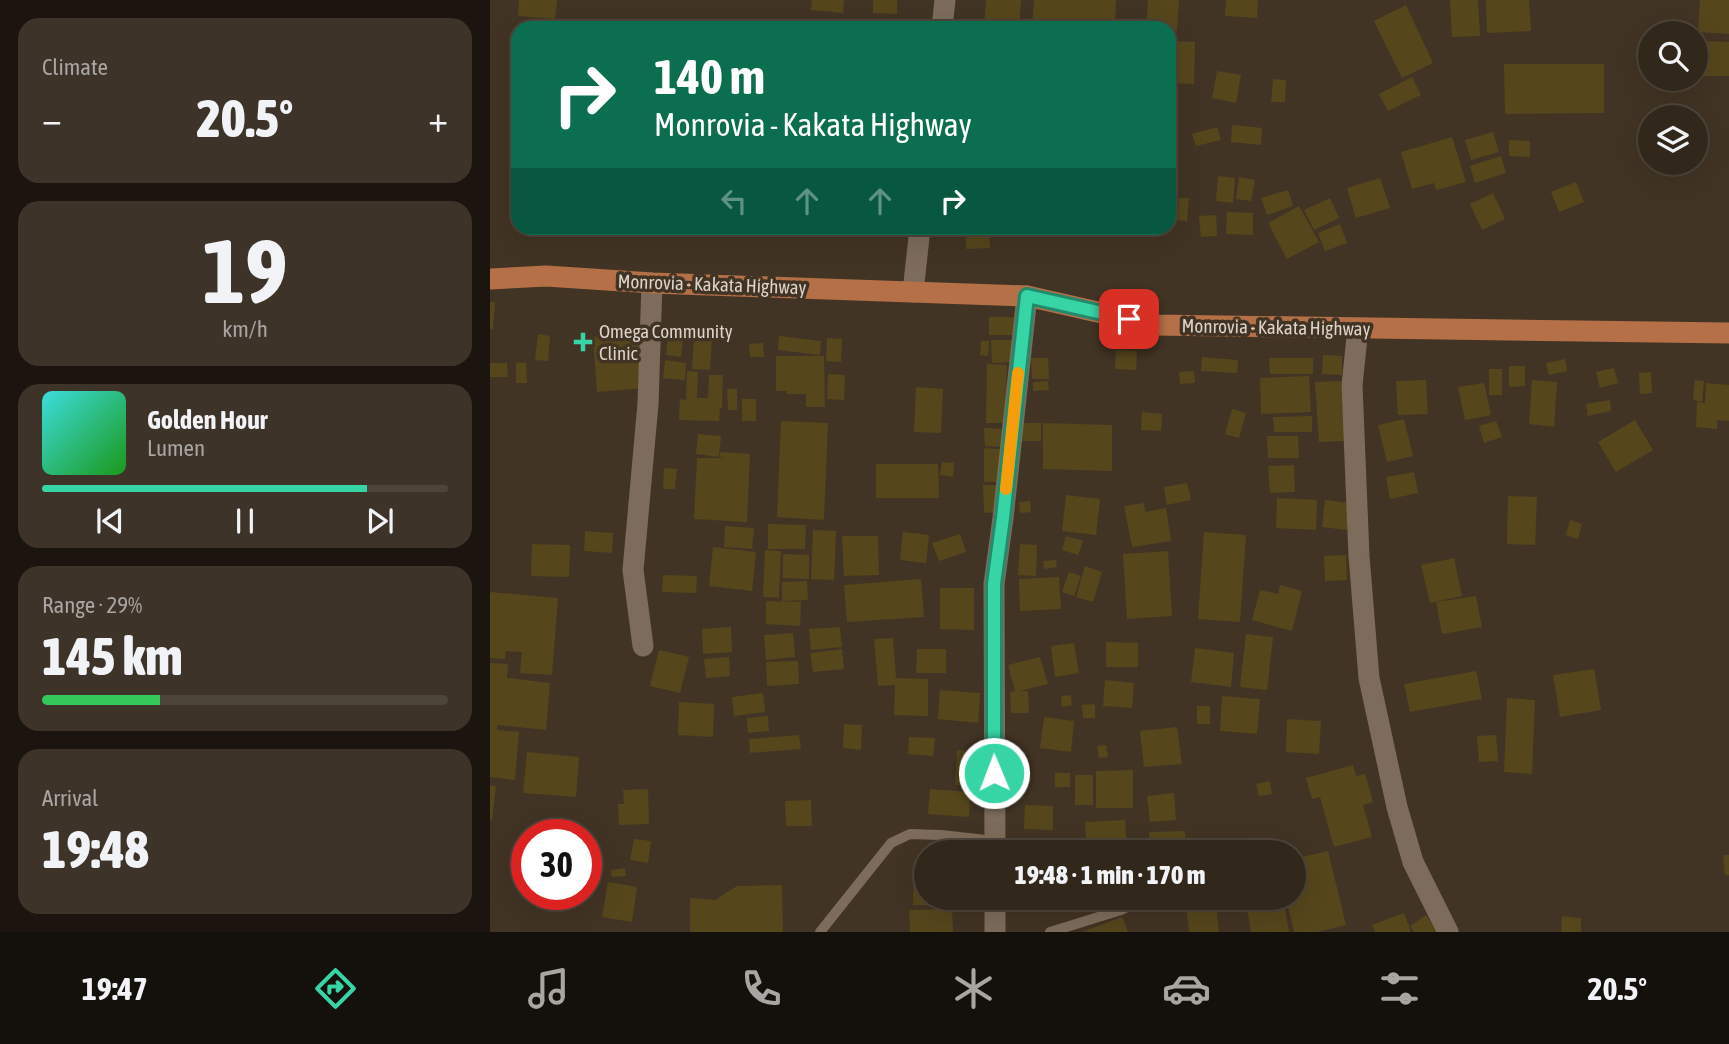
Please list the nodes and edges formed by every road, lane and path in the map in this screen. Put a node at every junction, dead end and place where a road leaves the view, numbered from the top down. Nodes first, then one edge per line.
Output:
1 (945, 0) edge
2 (943, 21) edge
3 (919, 235) edge
4 (490, 279) edge
5 (652, 283) junction
6 (913, 292) junction
7 (1027, 296) junction
8 (1358, 328) junction
9 (1729, 333) edge
10 (643, 646) dead end
11 (964, 840) edge
12 (995, 840) edge
13 (995, 910) edge
14 (1121, 910) edge
15 (820, 932) edge
16 (995, 932) edge
17 (1051, 932) edge
18 (1448, 932) edge

1 - 2 street
3 - 6 street
4 - 5 highway, Monrovia - Kakata Highway
5 - 6 highway, Monrovia - Kakata Highway
5 - 10 street
6 - 7 highway, Monrovia - Kakata Highway
7 - 8 highway, Monrovia - Kakata Highway
7 - 12 street
8 - 9 highway, Monrovia - Kakata Highway
8 - 18 street
11 - 15 lane
13 - 16 street
14 - 17 lane

